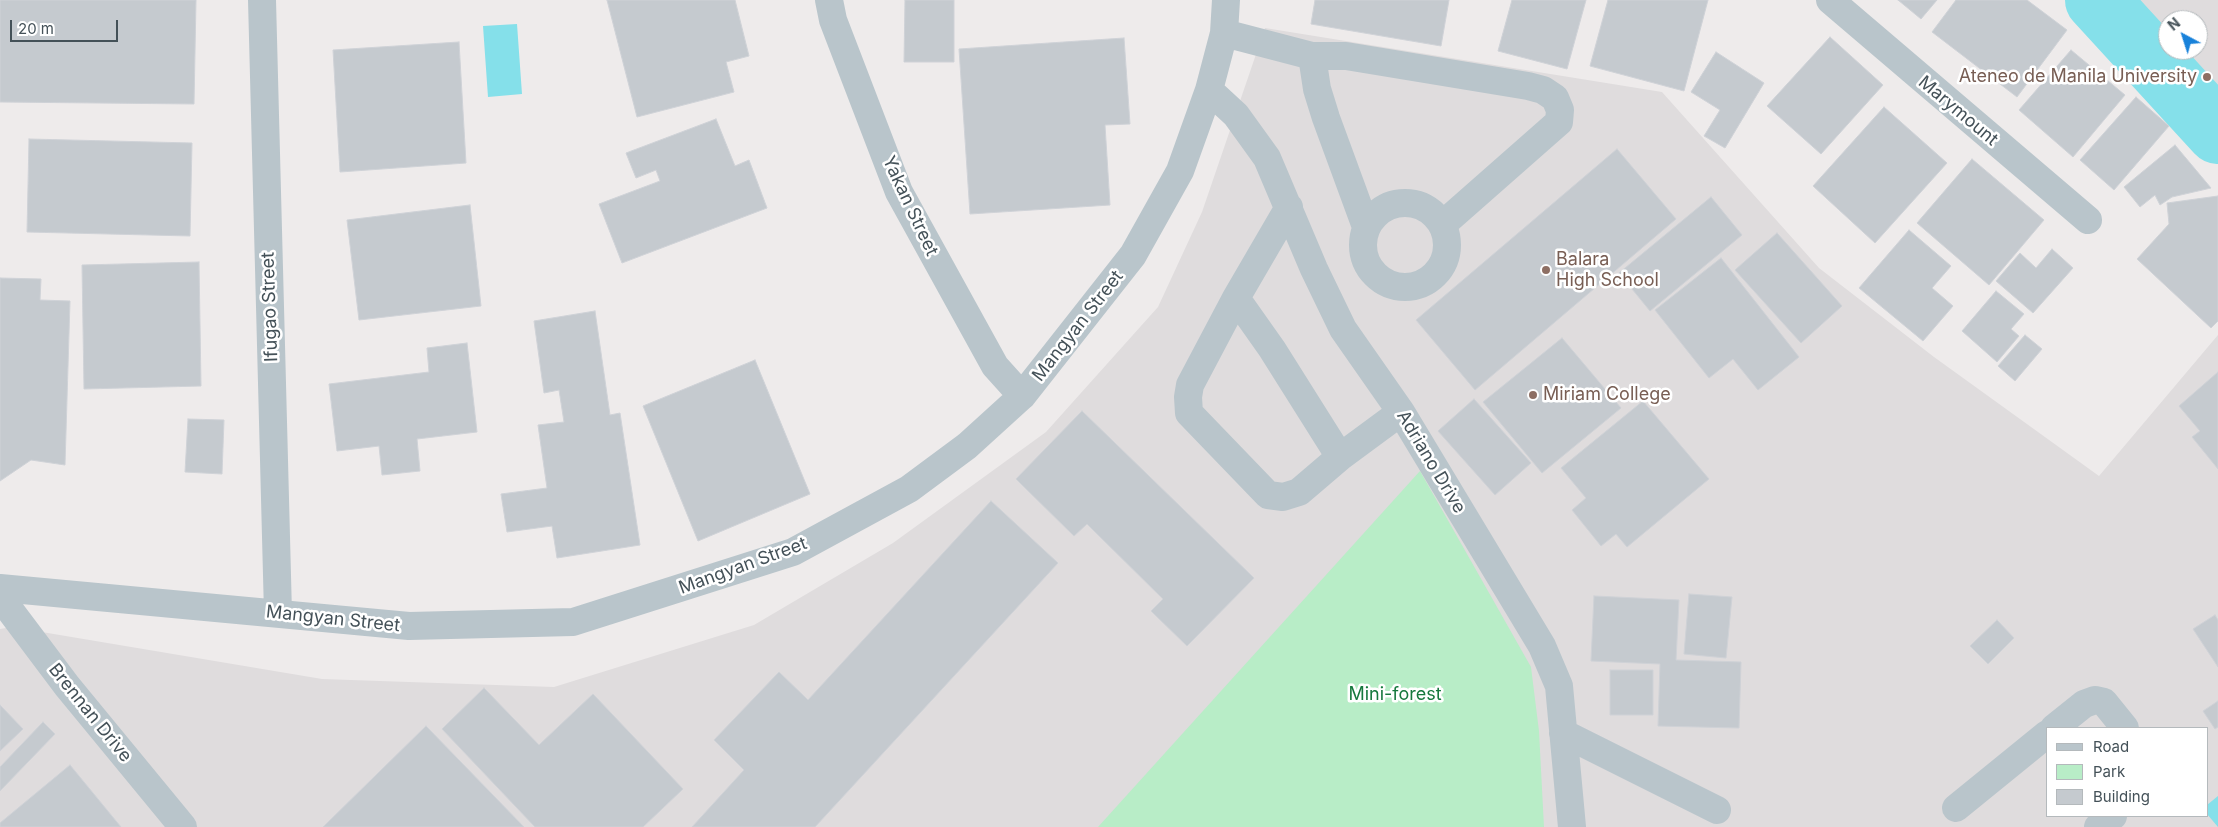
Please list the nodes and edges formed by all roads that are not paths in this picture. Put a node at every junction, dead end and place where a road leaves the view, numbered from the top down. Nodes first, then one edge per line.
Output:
1 (262, 0) edge
2 (829, 0) edge
3 (1226, 0) edge
4 (1830, 0) edge
5 (1224, 34) junction
6 (1312, 56) junction
7 (1209, 90) junction
8 (1288, 207) junction
9 (2088, 220) dead end
10 (1442, 225) junction
11 (1366, 227) junction
12 (1236, 298) junction
13 (1022, 396) junction
14 (1401, 412) junction
15 (1340, 457) junction
16 (0, 588) edge
17 (0, 597) edge
18 (278, 613) junction
19 (2055, 727) edge
20 (2124, 727) edge
21 (1563, 733) junction
22 (2046, 735) edge
23 (1956, 808) dead end
24 (1717, 810) dead end
25 (2113, 817) edge
26 (183, 827) edge
27 (1572, 827) edge
28 (2098, 827) edge

1 - 18 street, Ifugao Street
2 - 13 street, Yakan Street
3 - 5 street, Mangyan Street
4 - 9 street, Marymount
5 - 6 street
5 - 7 street, Mangyan Street
6 - 10 street
6 - 11 street
7 - 8 street, Adriano Drive
7 - 13 street, Mangyan Street
8 - 12 street
8 - 14 street, Adriano Drive
10 - 11 street
10 - 11 street
12 - 15 street
12 - 15 street
13 - 18 street, Mangyan Street
14 - 15 street
14 - 21 street, Adriano Drive
16 - 18 street, Mangyan Street
17 - 26 street, Brennan Drive
19 - 20 street
21 - 24 street
21 - 27 street, Adriano Drive
22 - 23 street
25 - 28 street

